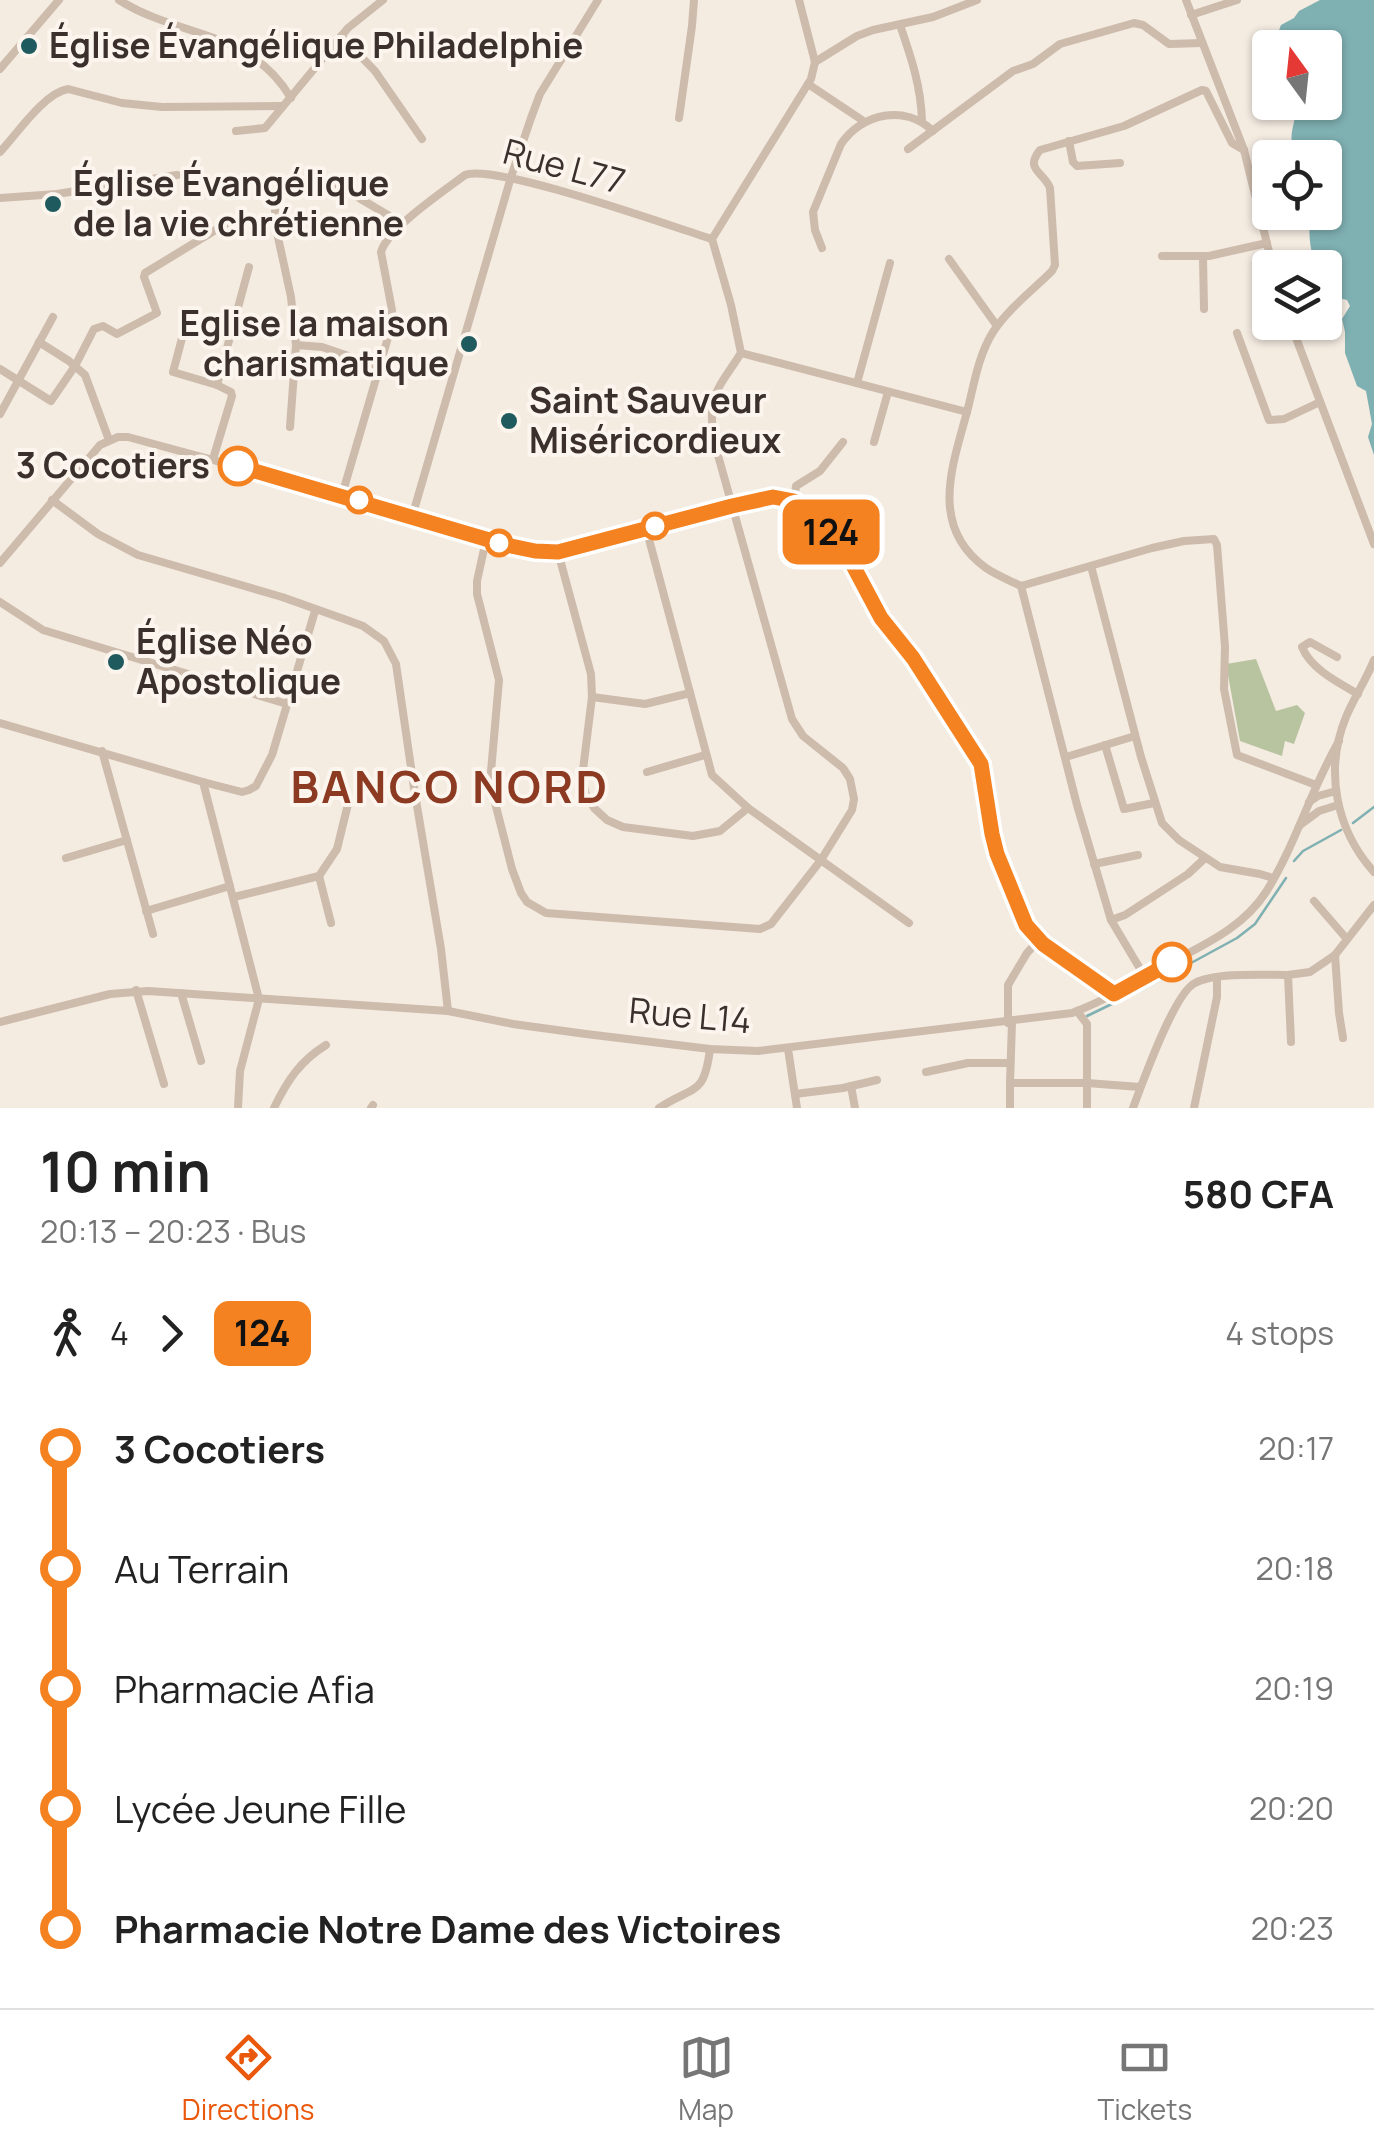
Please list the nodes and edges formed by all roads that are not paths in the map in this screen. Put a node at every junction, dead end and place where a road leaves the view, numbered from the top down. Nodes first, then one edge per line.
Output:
1 (59, 0) edge
2 (119, 0) edge
3 (382, 0) edge
4 (598, 0) edge
5 (694, 0) edge
6 (800, 0) edge
7 (976, 0) edge
8 (1186, 0) edge
9 (1238, 0) edge
10 (955, 4) edge
11 (1191, 15) junction
12 (900, 24) junction
13 (341, 36) junction
14 (1202, 43) junction
15 (815, 62) junction
16 (0, 70) edge
17 (808, 84) junction
18 (290, 98) junction
19 (282, 106) junction
20 (678, 118) dead end
21 (922, 121) junction
22 (862, 122) junction
23 (933, 130) junction
24 (236, 131) dead end
25 (422, 139) dead end
26 (1069, 141) junction
27 (908, 149) dead end
28 (1244, 150) junction
29 (0, 152) edge
30 (1120, 163) dead end
31 (177, 175) dead end
32 (511, 177) junction
33 (332, 182) dead end
34 (0, 198) edge
35 (274, 208) dead end
36 (227, 223) dead end
37 (403, 224) junction
38 (712, 239) junction
39 (1267, 242) junction
40 (822, 248) dead end
41 (1269, 250) edge
42 (1162, 256) dead end
43 (1204, 257) junction
44 (949, 259) dead end
45 (890, 263) dead end
46 (248, 267) dead end
47 (1204, 310) dead end
48 (189, 312) dead end
49 (53, 317) dead end
50 (998, 326) junction
51 (1237, 334) dead end
52 (1297, 340) edge
53 (39, 342) junction
54 (296, 345) junction
55 (741, 353) junction
56 (76, 366) junction
57 (380, 367) junction
58 (0, 369) edge
59 (18, 380) junction
60 (218, 384) junction
61 (857, 384) junction
62 (888, 392) junction
63 (1320, 402) junction
64 (966, 412) junction
65 (0, 414) edge
66 (290, 427) dead end
67 (110, 440) junction
68 (843, 442) dead end
69 (874, 442) dead end
70 (213, 459) junction
71 (342, 495) junction
72 (52, 500) junction
73 (794, 501) junction
74 (732, 506) junction
75 (412, 517) junction
76 (646, 528) junction
77 (486, 540) junction
78 (1374, 544) edge
79 (558, 552) junction
80 (0, 563) edge
81 (1091, 566) junction
82 (1020, 586) junction
83 (0, 602) edge
84 (315, 610) junction
85 (1337, 657) dead end
86 (1374, 660) edge
87 (690, 693) junction
88 (1358, 694) junction
89 (592, 697) junction
90 (287, 704) junction
91 (0, 723) edge
92 (1135, 736) junction
93 (1339, 740) junction
94 (1106, 745) junction
95 (102, 751) junction
96 (706, 755) junction
97 (1066, 757) junction
98 (647, 772) dead end
99 (203, 782) junction
100 (1316, 785) junction
101 (1336, 791) junction
102 (349, 800) dead end
103 (1154, 802) junction
104 (1310, 802) junction
105 (1338, 805) junction
106 (748, 808) junction
107 (1300, 825) junction
108 (127, 840) junction
109 (1138, 855) dead end
110 (66, 858) dead end
111 (1204, 858) junction
112 (821, 860) junction
113 (1094, 864) junction
114 (1374, 872) edge
115 (319, 876) junction
116 (1274, 878) junction
117 (230, 886) junction
118 (234, 897) junction
119 (1314, 901) dead end
120 (1374, 905) edge
121 (146, 911) junction
122 (1111, 920) junction
123 (909, 923) dead end
124 (331, 924) dead end
125 (153, 934) dead end
126 (1346, 938) junction
127 (1039, 940) junction
128 (1335, 955) junction
129 (1288, 975) junction
130 (1145, 977) junction
131 (1216, 978) junction
132 (136, 990) junction
133 (180, 993) junction
134 (1114, 994) junction
135 (259, 1000) junction
136 (448, 1011) junction
137 (1077, 1011) junction
138 (0, 1022) edge
139 (1010, 1022) junction
140 (1343, 1038) dead end
141 (1291, 1042) dead end
142 (326, 1045) dead end
143 (710, 1049) junction
144 (788, 1049) junction
145 (201, 1061) dead end
146 (1010, 1063) junction
147 (926, 1072) dead end
148 (877, 1080) dead end
149 (1087, 1083) junction
150 (164, 1084) dead end
151 (1010, 1084) junction
152 (851, 1086) junction
153 (1140, 1087) junction
154 (795, 1094) junction
155 (238, 1108) edge
156 (274, 1108) edge
157 (659, 1108) edge
158 (797, 1108) edge
159 (855, 1108) edge
160 (1010, 1108) edge
161 (1088, 1108) edge
162 (1133, 1108) edge
163 (1194, 1108) edge

1 - 16 street
2 - 18 street
3 - 13 street
4 - 32 street
5 - 20 street
6 - 15 street
7 - 10 street
8 - 11 street
9 - 11 street
10 - 12 street
11 - 14 street
12 - 15 street
12 - 21 street
13 - 18 street
13 - 25 street
14 - 23 street
14 - 28 street
15 - 17 street
17 - 22 street
17 - 38 street
18 - 19 street
19 - 24 street
19 - 29 street
21 - 22 street
21 - 23 street
22 - 40 street
23 - 27 street
26 - 28 street
26 - 30 street
26 - 50 street
28 - 39 street
31 - 34 street
32 - 37 street, Rue L77
32 - 38 street, Rue L77
32 - 75 street
33 - 37 street
35 - 54 street
36 - 56 street
37 - 57 street, Rue L77
38 - 55 street
39 - 41 street
39 - 43 street
42 - 43 street
43 - 47 street
44 - 50 street
45 - 61 street
46 - 60 street
48 - 60 street
49 - 53 street
50 - 64 street
51 - 63 street
52 - 63 street
53 - 56 street
53 - 59 street
54 - 57 street
54 - 66 street
55 - 61 street
55 - 74 street
56 - 59 street
56 - 67 street
57 - 71 street, Rue L77
58 - 59 street
59 - 65 street
60 - 70 street
61 - 62 street
62 - 64 street
62 - 69 street
63 - 78 street
64 - 82 street
67 - 70 street
67 - 72 street
68 - 73 street
70 - 71 street
71 - 75 street
72 - 80 street
72 - 84 street
73 - 74 street
73 - 127 street
74 - 76 street
74 - 112 street
75 - 77 street
76 - 79 street
76 - 87 street
77 - 79 street
77 - 112 street
79 - 89 street
81 - 82 street
81 - 92 street
81 - 100 street
82 - 97 street
83 - 90 street
84 - 90 street
84 - 136 street
85 - 88 street
86 - 88 street
87 - 89 street
87 - 96 street
88 - 93 street
89 - 106 street
90 - 99 street
91 - 95 street
92 - 94 street
92 - 103 street
93 - 100 street, Rue L14
93 - 101 street
94 - 97 street
94 - 103 street
95 - 99 street
95 - 108 street
96 - 98 street
96 - 106 street
97 - 113 street
99 - 117 street
100 - 104 street, Rue L14
101 - 104 street
101 - 105 street
102 - 115 street
103 - 111 street
104 - 107 street, Rue L14
105 - 107 street
105 - 114 street
106 - 112 street
107 - 116 street, Rue L14
108 - 110 street
108 - 121 street
109 - 113 street
111 - 116 street
111 - 122 street
112 - 123 street
113 - 122 street
115 - 118 street
115 - 124 street
116 - 130 street, Rue L14
117 - 118 street
117 - 121 street
118 - 135 street
119 - 126 street
120 - 126 street
121 - 125 street
122 - 130 street
126 - 128 street
127 - 134 street
127 - 139 street
128 - 129 street
128 - 140 street
129 - 131 street
129 - 141 street
130 - 134 street, Rue L14
131 - 153 street
131 - 163 street
132 - 133 street, Rue L14
132 - 138 street, Rue L14
132 - 150 street
133 - 135 street, Rue L14
133 - 145 street
134 - 137 street, Rue L14
135 - 136 street, Rue L14
135 - 155 street
136 - 143 street, Rue L14
137 - 139 street, Rue L14
137 - 149 street
139 - 144 street, Rue L14
139 - 146 street
142 - 156 street
143 - 144 street, Rue L14
143 - 157 street
144 - 154 street
146 - 147 street
146 - 151 street
148 - 152 street
149 - 151 street
149 - 153 street
149 - 161 street
151 - 160 street
152 - 154 street
152 - 159 street
153 - 162 street
154 - 158 street

